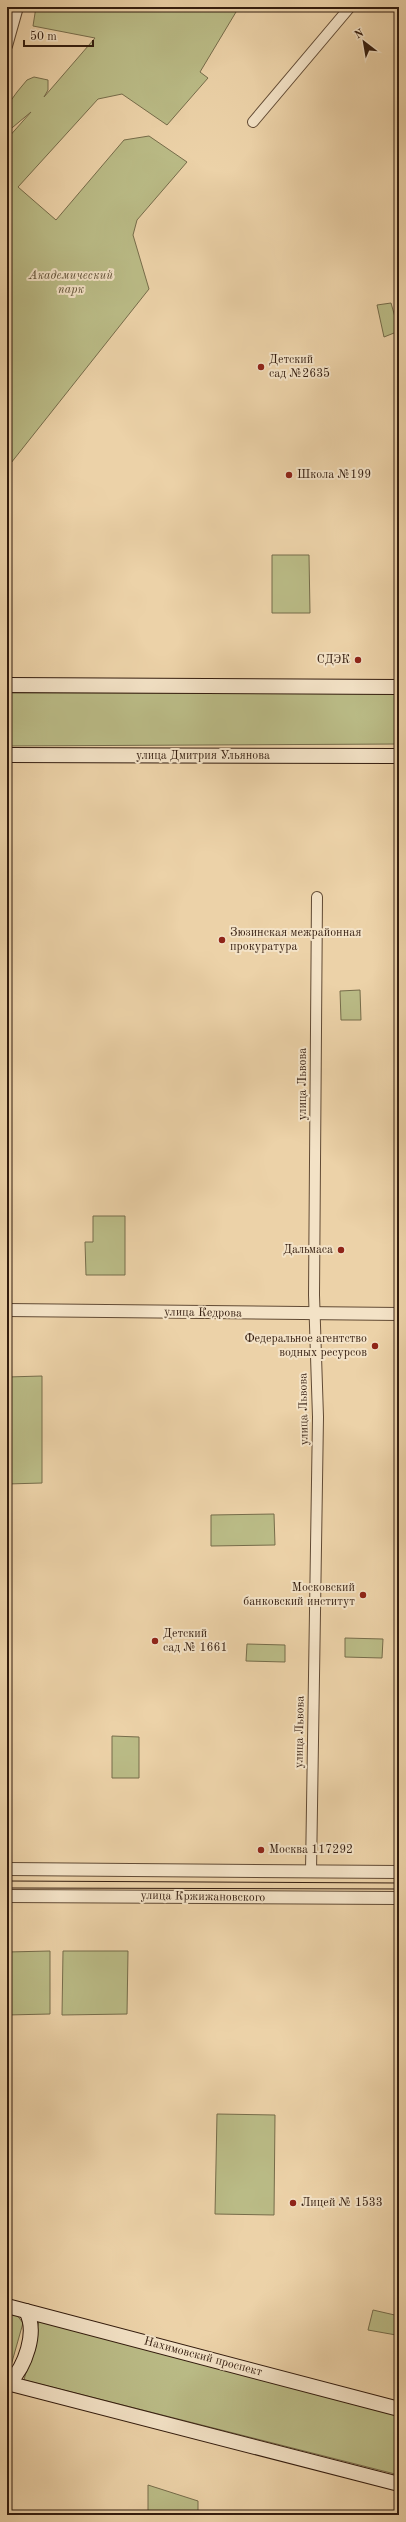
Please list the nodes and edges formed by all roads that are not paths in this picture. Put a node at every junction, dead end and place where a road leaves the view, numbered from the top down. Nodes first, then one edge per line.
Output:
1 (18, 7) edge
2 (350, 7) edge
3 (7, 46) edge
4 (253, 122) dead end
5 (7, 685) edge
6 (399, 687) edge
7 (7, 755) edge
8 (399, 756) edge
9 (317, 897) dead end
10 (7, 1310) edge
11 (315, 1314) junction
12 (399, 1314) edge
13 (7, 1869) edge
14 (311, 1871) junction
15 (399, 1872) edge
16 (7, 1896) edge
17 (399, 1898) edge
18 (7, 2306) edge
19 (26, 2311) junction
20 (8, 2383) edge
21 (399, 2409) edge
22 (399, 2484) edge

1 - 3 street
2 - 4 street
5 - 6 main road
7 - 8 main road, улица Дмитрия Ульянова
9 - 11 street, улица Львова
10 - 11 street, улица Кедрова
11 - 12 street, улица Кедрова
11 - 14 street, улица Львова
13 - 14 street
14 - 15 street
16 - 17 street, улица Кржижановского
18 - 19 main road, Нахимовский проспект
19 - 20 main road
19 - 21 main road, Нахимовский проспект
20 - 22 main road

